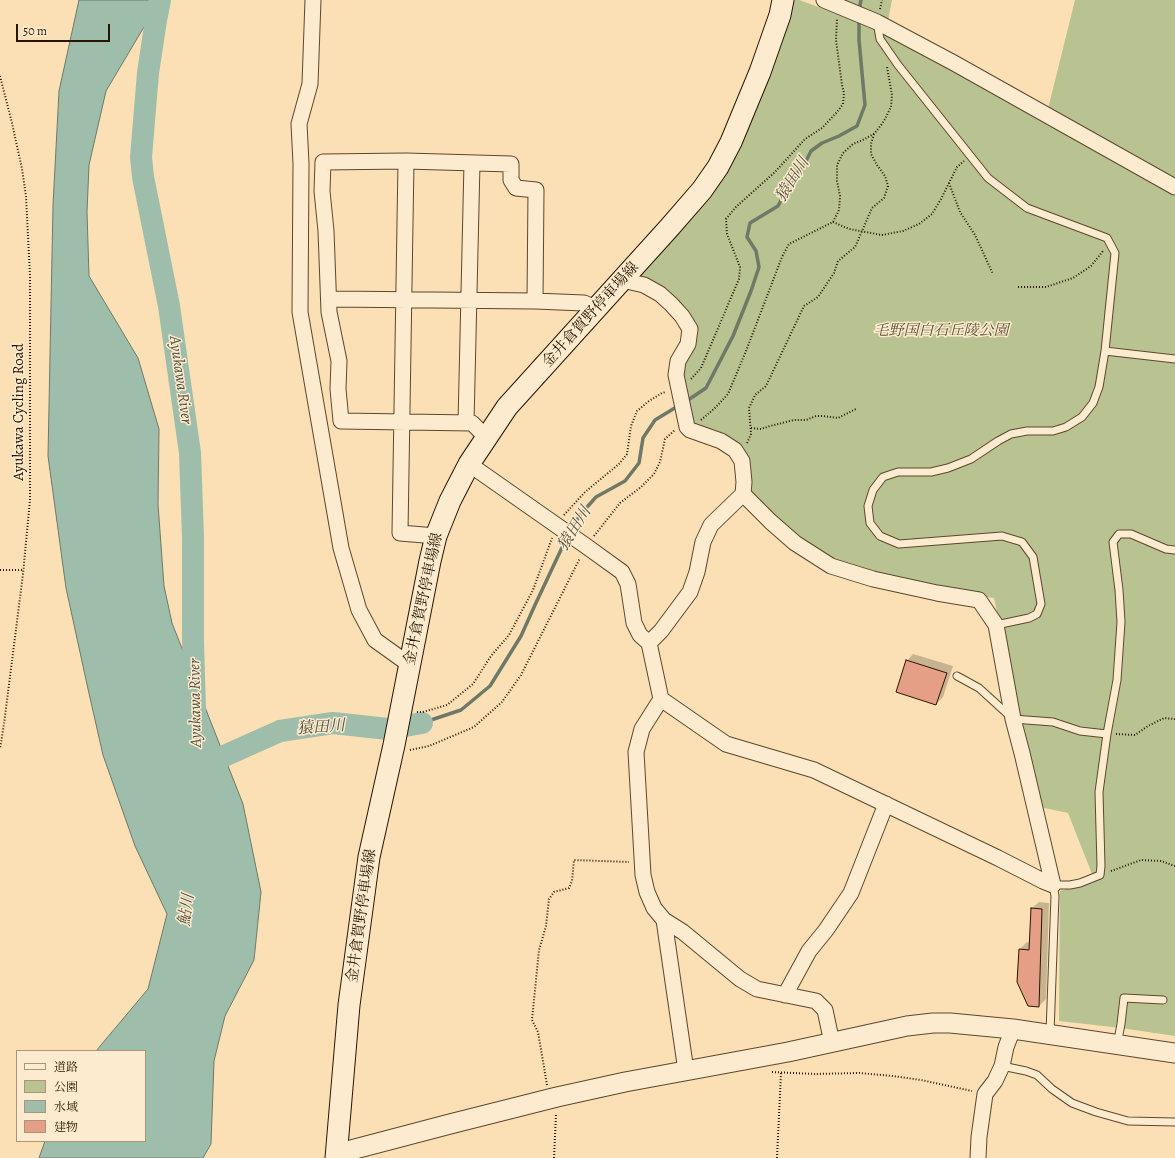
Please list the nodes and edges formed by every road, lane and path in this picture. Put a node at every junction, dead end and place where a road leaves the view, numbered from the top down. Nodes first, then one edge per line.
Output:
1 (313, 0) edge
2 (783, 0) edge
3 (835, 4) edge
4 (874, 20) junction
5 (886, 63) dead end
6 (0, 76) edge
7 (875, 133) junction
8 (971, 156) junction
9 (406, 161) junction
10 (472, 163) junction
11 (949, 183) junction
12 (1175, 188) edge
13 (832, 222) junction
14 (862, 232) junction
15 (1110, 242) junction
16 (993, 274) dead end
17 (622, 280) junction
18 (1018, 286) dead end
19 (330, 299) junction
20 (404, 300) junction
21 (468, 300) junction
22 (535, 301) junction
23 (596, 308) junction
24 (1105, 351) junction
25 (1175, 359) edge
26 (679, 389) junction
27 (856, 409) dead end
28 (402, 422) junction
29 (466, 423) junction
30 (687, 426) junction
31 (750, 428) junction
32 (486, 437) junction
33 (741, 459) junction
34 (469, 464) junction
35 (743, 494) junction
36 (556, 525) junction
37 (436, 536) junction
38 (586, 546) junction
39 (1175, 550) edge
40 (0, 570) edge
41 (24, 570) junction
42 (996, 624) junction
43 (649, 643) junction
44 (410, 665) junction
45 (957, 676) dead end
46 (661, 699) junction
47 (400, 714) junction
48 (1013, 719) junction
49 (1175, 719) edge
50 (1107, 734) junction
51 (0, 749) edge
52 (392, 750) junction
53 (886, 804) junction
54 (643, 862) junction
55 (1175, 866) edge
56 (1100, 875) junction
57 (1053, 885) junction
58 (664, 920) junction
59 (786, 995) junction
60 (1163, 1000) dead end
61 (1013, 1029) junction
62 (1050, 1035) junction
63 (832, 1043) junction
64 (1117, 1045) junction
65 (1175, 1053) edge
66 (1002, 1066) junction
67 (686, 1071) junction
68 (985, 1094) junction
69 (554, 1098) junction
70 (1175, 1122) edge
71 (336, 1156) edge
72 (554, 1158) edge
73 (776, 1158) edge
74 (978, 1158) edge

1 - 44 street
2 - 17 main road, 金井倉賀野停車場線
3 - 4 street
3 - 26 path
4 - 8 lane
4 - 12 street
5 - 7 path
6 - 41 path, Ayukawa Cycling Road
7 - 13 path
7 - 14 path
8 - 11 path
8 - 15 lane
9 - 10 street
9 - 19 street
9 - 20 street
10 - 21 street
10 - 22 street
11 - 14 path
11 - 16 path
13 - 14 path
13 - 30 path
14 - 31 path
15 - 18 path
15 - 24 lane
17 - 23 main road, 金井倉賀野停車場線
17 - 26 street
19 - 20 street
19 - 28 street
20 - 21 street
20 - 28 street
21 - 22 street
21 - 29 street
22 - 23 street
23 - 32 main road, 金井倉賀野停車場線
24 - 25 lane
24 - 42 lane
26 - 30 street
26 - 36 path
27 - 31 path
28 - 29 street
28 - 37 street
29 - 32 street
30 - 33 street
30 - 38 path
31 - 33 path
32 - 34 main road, 金井倉賀野停車場線
33 - 35 street
34 - 36 street
34 - 37 main road, 金井倉賀野停車場線
35 - 42 street
35 - 43 street
36 - 38 street
36 - 47 path
37 - 44 main road, 金井倉賀野停車場線
38 - 43 street
38 - 52 path
39 - 50 lane
40 - 41 path
41 - 51 path, Ayukawa Cycling Road
42 - 48 street
43 - 46 street
44 - 47 main road, 金井倉賀野停車場線
45 - 48 lane
46 - 53 street
46 - 54 street
47 - 52 main road, 金井倉賀野停車場線
48 - 50 lane
48 - 57 street
49 - 50 path
50 - 56 lane
52 - 71 main road, 金井倉賀野停車場線
53 - 57 street
53 - 59 street
54 - 58 street
54 - 69 path
55 - 56 path
56 - 57 lane
57 - 62 lane
58 - 59 street
58 - 67 street
59 - 63 street
60 - 64 lane
61 - 62 street
61 - 63 street
61 - 66 street
62 - 64 street
63 - 67 street
64 - 65 street
66 - 68 street
66 - 70 lane
67 - 69 street
68 - 73 path
68 - 74 street
69 - 71 street
69 - 72 path

